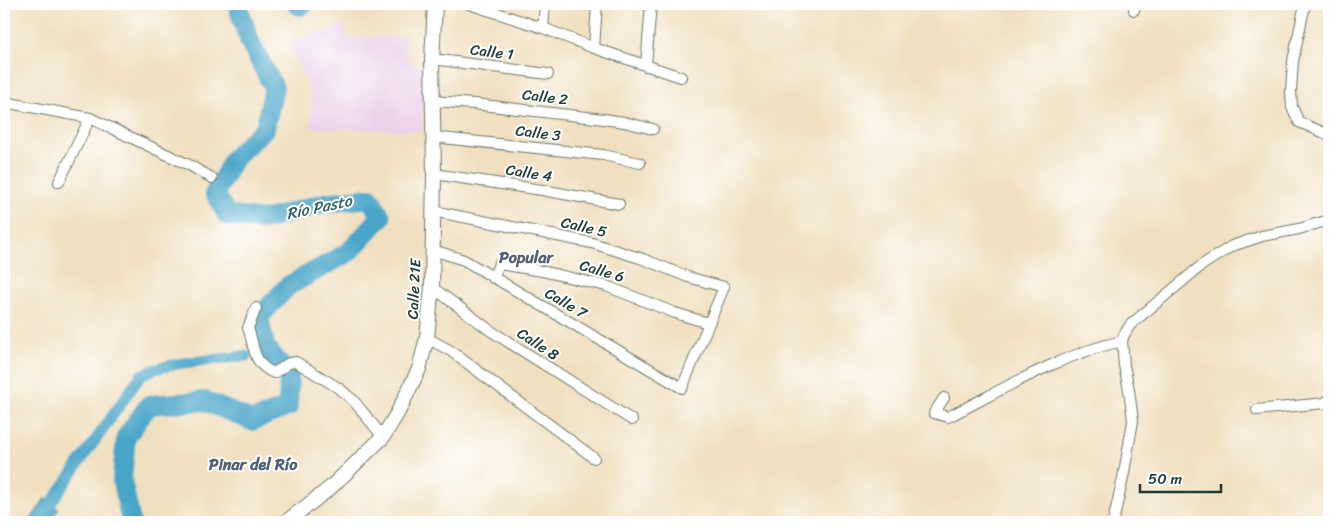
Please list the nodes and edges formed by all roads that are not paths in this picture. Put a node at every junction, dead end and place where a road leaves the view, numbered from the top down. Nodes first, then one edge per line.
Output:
1 (435, 4) edge
2 (469, 4) edge
3 (545, 4) edge
4 (597, 4) edge
5 (651, 4) edge
6 (1305, 4) edge
7 (495, 8) edge
8 (543, 28) junction
9 (594, 48) junction
10 (432, 60) junction
11 (646, 66) junction
12 (548, 74) dead end
13 (681, 78) dead end
14 (432, 101) junction
15 (4, 102) edge
16 (90, 118) junction
17 (653, 130) dead end
18 (1329, 135) edge
19 (432, 137) junction
20 (640, 163) dead end
21 (434, 174) junction
22 (212, 178) dead end
23 (59, 182) dead end
24 (619, 204) dead end
25 (433, 211) junction
26 (1329, 220) edge
27 (432, 250) junction
28 (493, 278) junction
29 (432, 287) junction
30 (256, 308) dead end
31 (708, 323) junction
32 (427, 338) junction
33 (1122, 341) junction
34 (944, 398) dead end
35 (1329, 400) edge
36 (1257, 410) dead end
37 (632, 420) dead end
38 (383, 437) junction
39 (594, 458) dead end
40 (286, 522) edge
41 (1113, 522) edge

1 - 10 main road, Calle 21E
2 - 7 street
3 - 8 street
4 - 9 street
5 - 11 street
6 - 18 street
7 - 8 street
8 - 9 street
9 - 11 street
10 - 12 street, Calle 1
10 - 14 main road, Calle 21E
11 - 13 street
14 - 17 street, Calle 2
14 - 19 main road, Calle 21E
15 - 16 street
16 - 22 street
16 - 23 street
19 - 20 street, Calle 3
19 - 21 main road, Calle 21E
21 - 24 street, Calle 4
21 - 25 main road, Calle 21E
25 - 27 main road, Calle 21E
25 - 31 street, Calle 5
26 - 33 street
27 - 28 street, Calle 7
27 - 29 main road, Calle 21E
28 - 31 street, Calle 6
28 - 31 street, Calle 7
29 - 32 main road, Calle 21E
29 - 37 street, Calle 8
30 - 38 street
32 - 38 main road, Calle 21E
32 - 39 street
33 - 34 street
33 - 41 street
35 - 36 street
38 - 40 main road, Calle 21E

